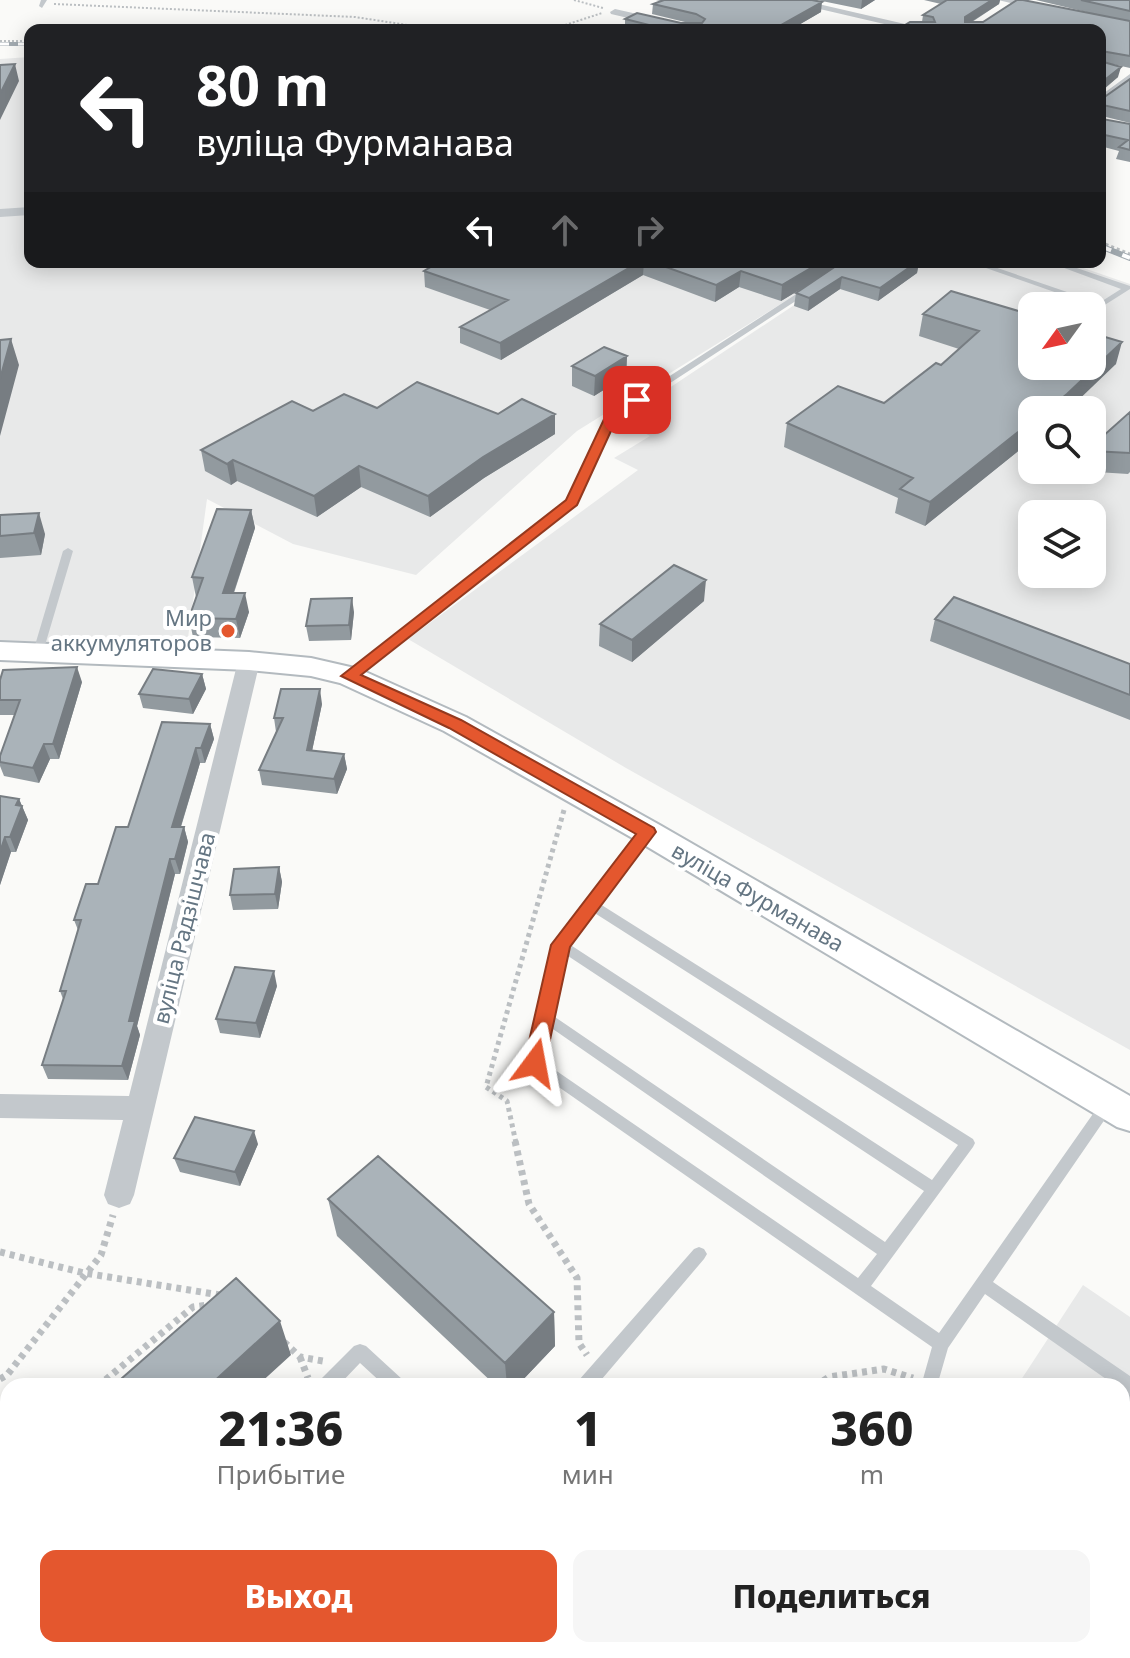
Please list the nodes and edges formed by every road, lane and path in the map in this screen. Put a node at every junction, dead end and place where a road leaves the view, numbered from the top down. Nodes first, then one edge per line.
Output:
1 (574, 0) edge
2 (786, 0) edge
3 (43, 3) edge
4 (1010, 3) edge
5 (1058, 11) edge
6 (615, 12) junction
7 (401, 24) edge
8 (566, 24) edge
9 (668, 24) edge
10 (897, 24) edge
11 (0, 41) edge
12 (24, 41) edge
13 (1115, 71) edge
14 (1130, 76) edge
15 (1106, 97) edge
16 (24, 211) edge
17 (0, 213) edge
18 (1106, 244) edge
19 (1130, 254) edge
20 (990, 268) edge
21 (1069, 268) edge
22 (812, 288) edge
23 (68, 551) dead end
24 (38, 652) junction
25 (1, 653) edge
26 (249, 661) junction
27 (349, 676) junction
28 (569, 788) junction
29 (647, 832) junction
30 (592, 905) junction
31 (561, 945) junction
32 (545, 1017) junction
33 (0, 1106) edge
34 (140, 1108) junction
35 (1120, 1109) edge
36 (934, 1189) junction
37 (119, 1195) joint
38 (0, 1252) edge
39 (887, 1252) junction
40 (699, 1254) dead end
41 (84, 1273) junction
42 (983, 1284) junction
43 (861, 1287) junction
44 (280, 1338) edge
45 (941, 1344) junction
46 (300, 1357) junction
47 (344, 1365) junction
48 (599, 1370) junction
49 (2, 1378) edge
50 (108, 1378) edge
51 (308, 1378) edge
52 (333, 1378) edge
53 (388, 1378) edge
54 (592, 1378) edge
55 (827, 1378) edge
56 (910, 1378) edge
57 (932, 1378) edge
58 (1118, 1378) edge

1 - 6 path
2 - 10 street
3 - 7 path
4 - 5 street
6 - 8 path
6 - 9 street
11 - 12 path
13 - 14 street
14 - 15 street
16 - 17 street
18 - 19 path
20 - 21 lane
22 - 27 lane
23 - 24 lane
24 - 25 street, вуліца Фурманава
24 - 26 street, вуліца Фурманава
26 - 27 street, вуліца Фурманава
26 - 34 street, вуліца Радзішчава
27 - 28 street, вуліца Фурманава
28 - 29 street, вуліца Фурманава
28 - 48 path
29 - 30 lane
29 - 35 street, вуліца Фурманава
30 - 31 lane
30 - 36 lane
31 - 32 lane
31 - 36 lane
32 - 39 lane
32 - 43 lane
33 - 34 street
34 - 37 street, вуліца Радзішчава
35 - 42 lane
36 - 39 lane
37 - 41 path
38 - 41 path
39 - 43 lane
40 - 48 lane
41 - 49 path
41 - 50 path
42 - 45 lane
42 - 58 lane
43 - 45 lane
44 - 46 path
45 - 57 lane
46 - 47 path
46 - 51 path
47 - 52 lane
47 - 53 lane
48 - 54 lane
55 - 56 path

